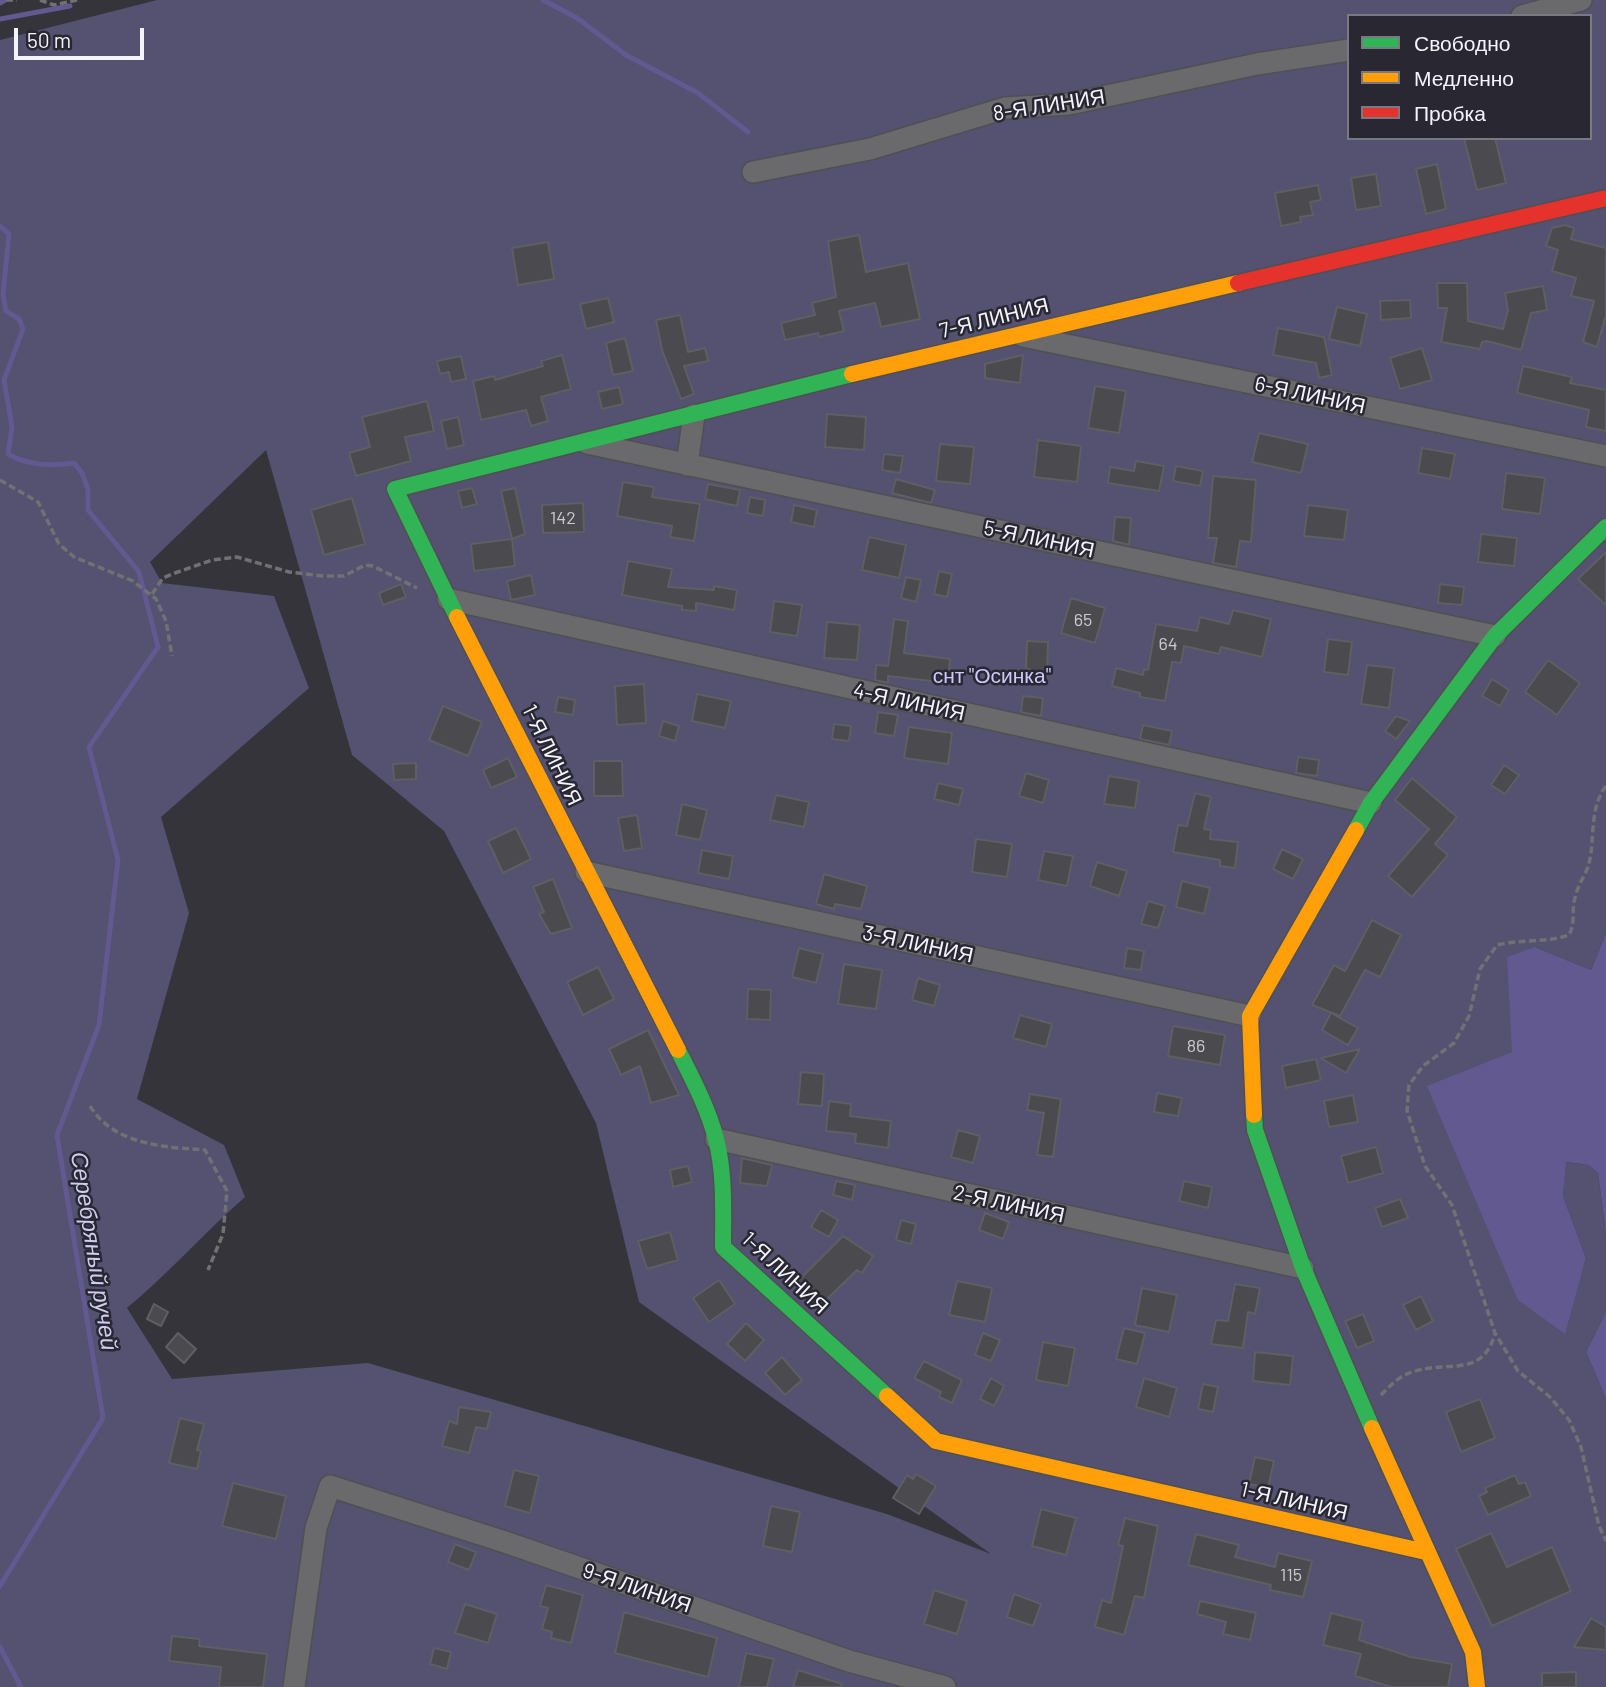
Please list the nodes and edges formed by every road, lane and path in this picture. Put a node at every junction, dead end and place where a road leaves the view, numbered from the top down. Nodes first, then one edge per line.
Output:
1 (6, 0) edge
2 (18, 0) edge
3 (40, 0) edge
4 (77, 0) edge
5 (1581, 0) edge
6 (1529, 14) edge
7 (1347, 50) edge
8 (753, 172) dead end
9 (1606, 198) edge
10 (1014, 334) junction
11 (694, 415) junction
12 (582, 443) junction
13 (1606, 456) edge
14 (687, 465) junction
15 (0, 480) edge
16 (395, 489) joint
17 (1606, 527) edge
18 (152, 594) junction
19 (446, 594) junction
20 (1495, 636) junction
21 (172, 656) dead end
22 (1606, 786) edge
23 (1371, 803) junction
24 (586, 872) junction
25 (1250, 1016) junction
26 (90, 1106) dead end
27 (716, 1139) junction
28 (1303, 1268) junction
29 (208, 1270) dead end
30 (1495, 1333) junction
31 (1365, 1411) junction
32 (1606, 1541) edge
33 (1426, 1552) junction
34 (294, 1687) edge
35 (945, 1687) edge
36 (1477, 1687) edge

1 - 2 path
3 - 4 path
5 - 6 street
7 - 8 street, 8-Я ЛИНИЯ
9 - 10 street, 7-Я ЛИНИЯ
10 - 11 street, 7-Я ЛИНИЯ
10 - 13 street, 6-Я ЛИНИЯ
11 - 12 street, 7-Я ЛИНИЯ
11 - 14 street
12 - 14 street, 5-Я ЛИНИЯ
12 - 16 street, 7-Я ЛИНИЯ
14 - 20 street, 5-Я ЛИНИЯ
15 - 18 path
16 - 19 street, 1-Я ЛИНИЯ
17 - 20 street
18 - 19 path
18 - 21 path
19 - 23 street, 4-Я ЛИНИЯ
19 - 24 street, 1-Я ЛИНИЯ
20 - 23 street
22 - 30 path
23 - 25 street
24 - 25 street, 3-Я ЛИНИЯ
24 - 27 street, 1-Я ЛИНИЯ
25 - 28 street
26 - 29 path
27 - 28 street, 2-Я ЛИНИЯ
27 - 33 street, 1-Я ЛИНИЯ
28 - 31 street
30 - 31 path
30 - 32 path
31 - 33 street
33 - 36 street
34 - 35 street, 9-Я ЛИНИЯ

